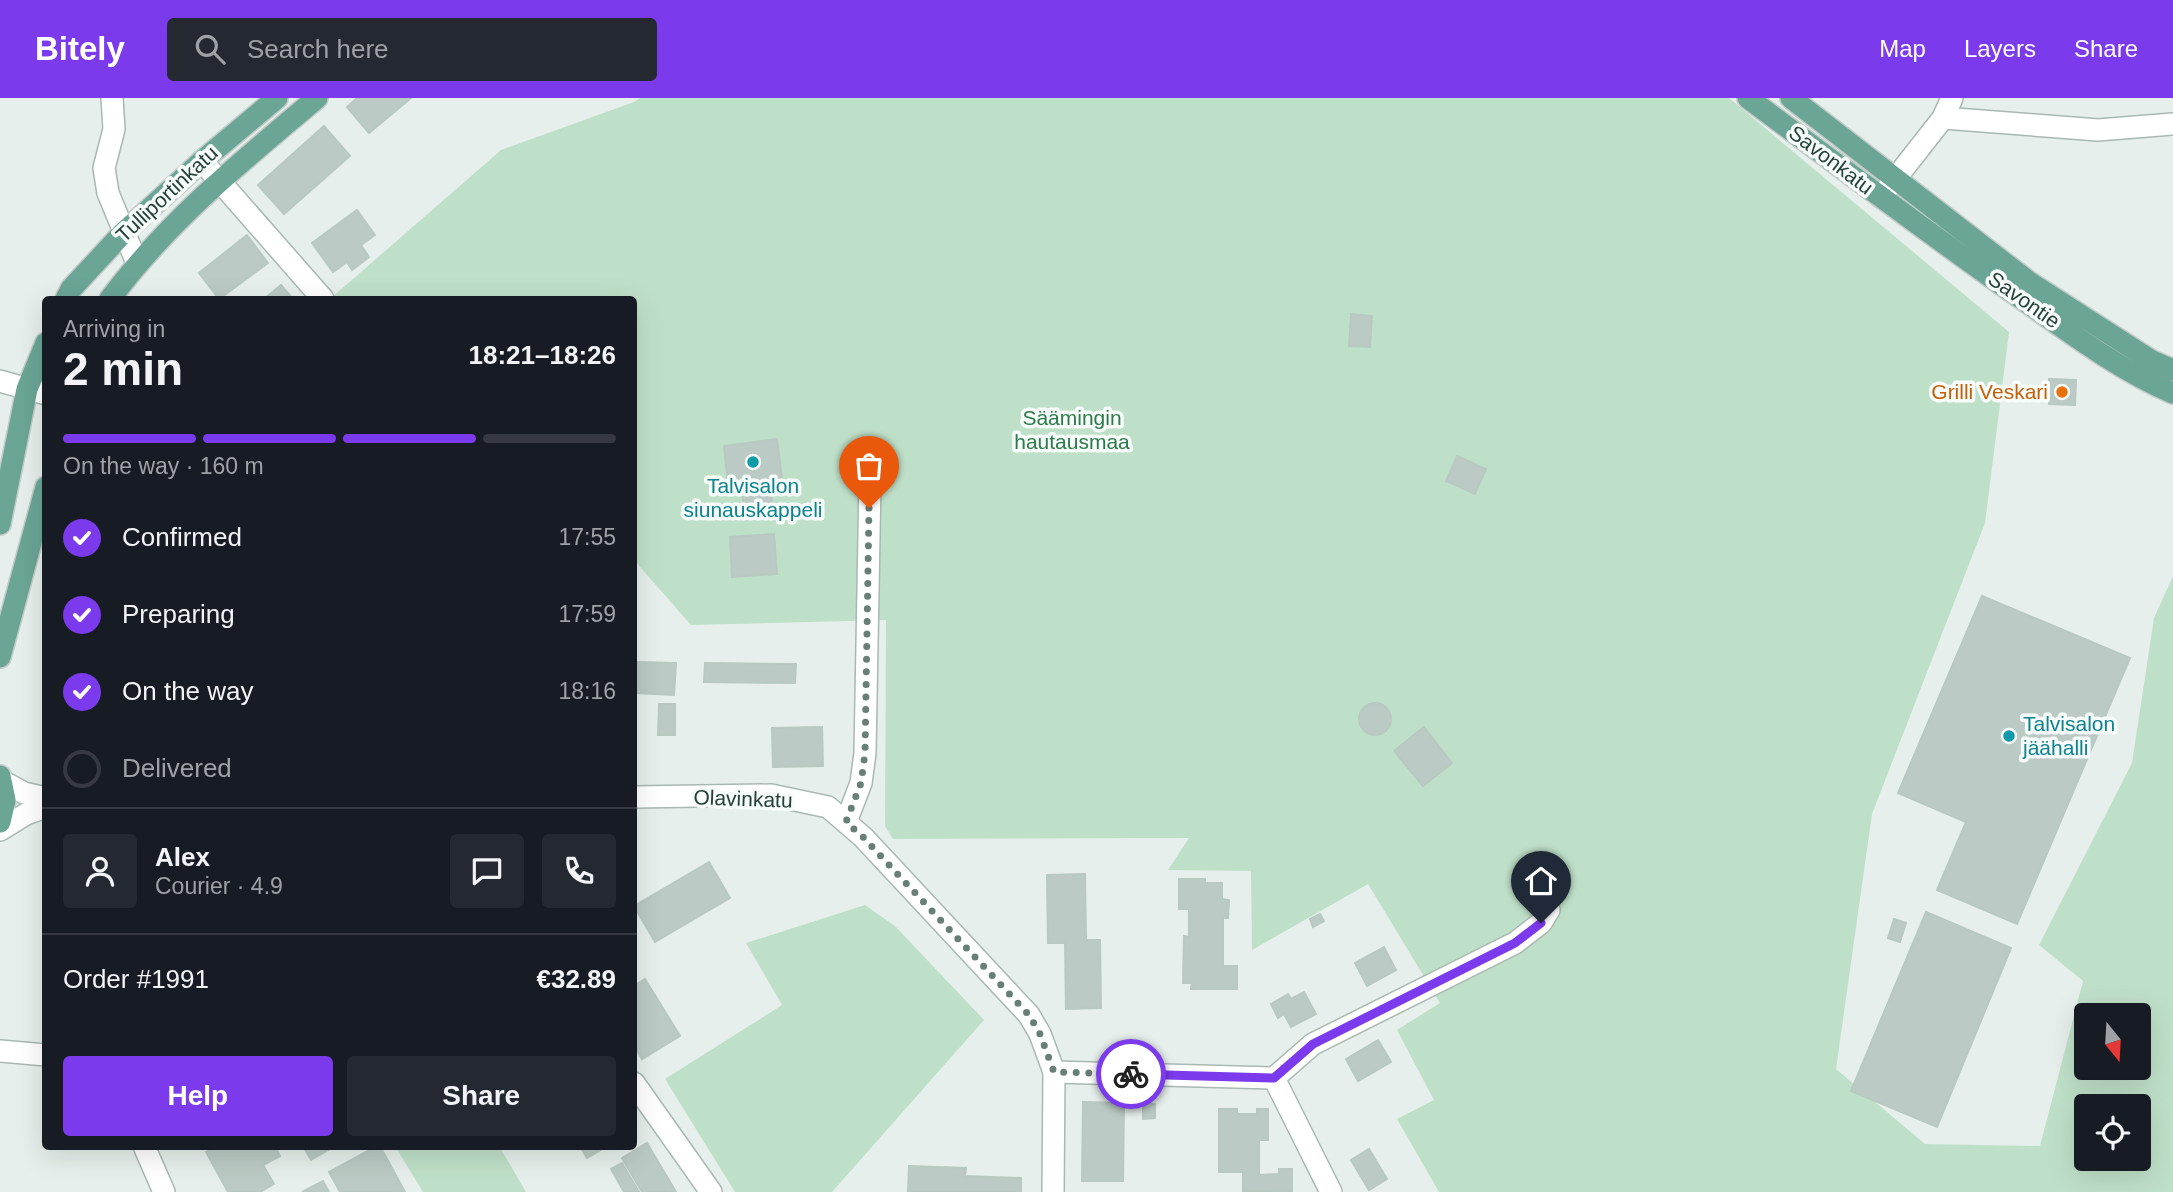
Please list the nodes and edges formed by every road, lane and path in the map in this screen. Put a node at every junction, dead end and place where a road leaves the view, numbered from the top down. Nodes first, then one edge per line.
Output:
1 (112, 98) edge
2 (277, 98) edge
3 (317, 98) edge
4 (1748, 98) edge
5 (1791, 98) edge
6 (1952, 98) edge
7 (1943, 118) junction
8 (2173, 124) edge
9 (202, 161) junction
10 (1894, 178) junction
11 (219, 180) junction
12 (1881, 197) junction
13 (123, 233) junction
14 (137, 263) junction
15 (68, 296) edge
16 (112, 296) edge
17 (320, 296) edge
18 (42, 362) edge
19 (2173, 370) edge
20 (0, 381) edge
21 (36, 392) edge
22 (2173, 393) edge
23 (870, 481) dead end
24 (42, 502) edge
25 (0, 524) edge
26 (0, 657) edge
27 (1, 779) edge
28 (42, 797) edge
29 (637, 797) edge
30 (42, 808) edge
31 (0, 822) edge
32 (846, 822) junction
33 (0, 830) edge
34 (1549, 910) dead end
35 (0, 1051) edge
36 (42, 1055) edge
37 (1054, 1072) junction
38 (1274, 1078) junction
39 (637, 1087) edge
40 (146, 1150) edge
41 (164, 1192) edge
42 (711, 1192) edge
43 (1053, 1192) edge
44 (1331, 1192) edge

1 - 13 street
2 - 9 main road, Tulliportinkatu
3 - 11 main road, Tulliportinkatu
4 - 12 main road, Savonkatu
5 - 10 main road, Savonkatu
6 - 7 street
7 - 8 street
7 - 10 street
9 - 11 street
9 - 13 main road, Tulliportinkatu
10 - 12 street
10 - 19 main road, Savontie
11 - 14 main road, Tulliportinkatu
11 - 17 street
12 - 22 main road, Savontie
13 - 14 street
13 - 15 main road, Tulliportinkatu
14 - 16 main road, Tulliportinkatu
18 - 21 main road
20 - 21 street
21 - 25 main road
23 - 32 street
24 - 26 main road
27 - 28 street
27 - 31 main road
29 - 32 street, Olavinkatu
30 - 33 street
32 - 37 street, Olavinkatu
34 - 38 street
35 - 36 street
37 - 38 street
37 - 43 street
38 - 44 street
39 - 42 street
40 - 41 street

